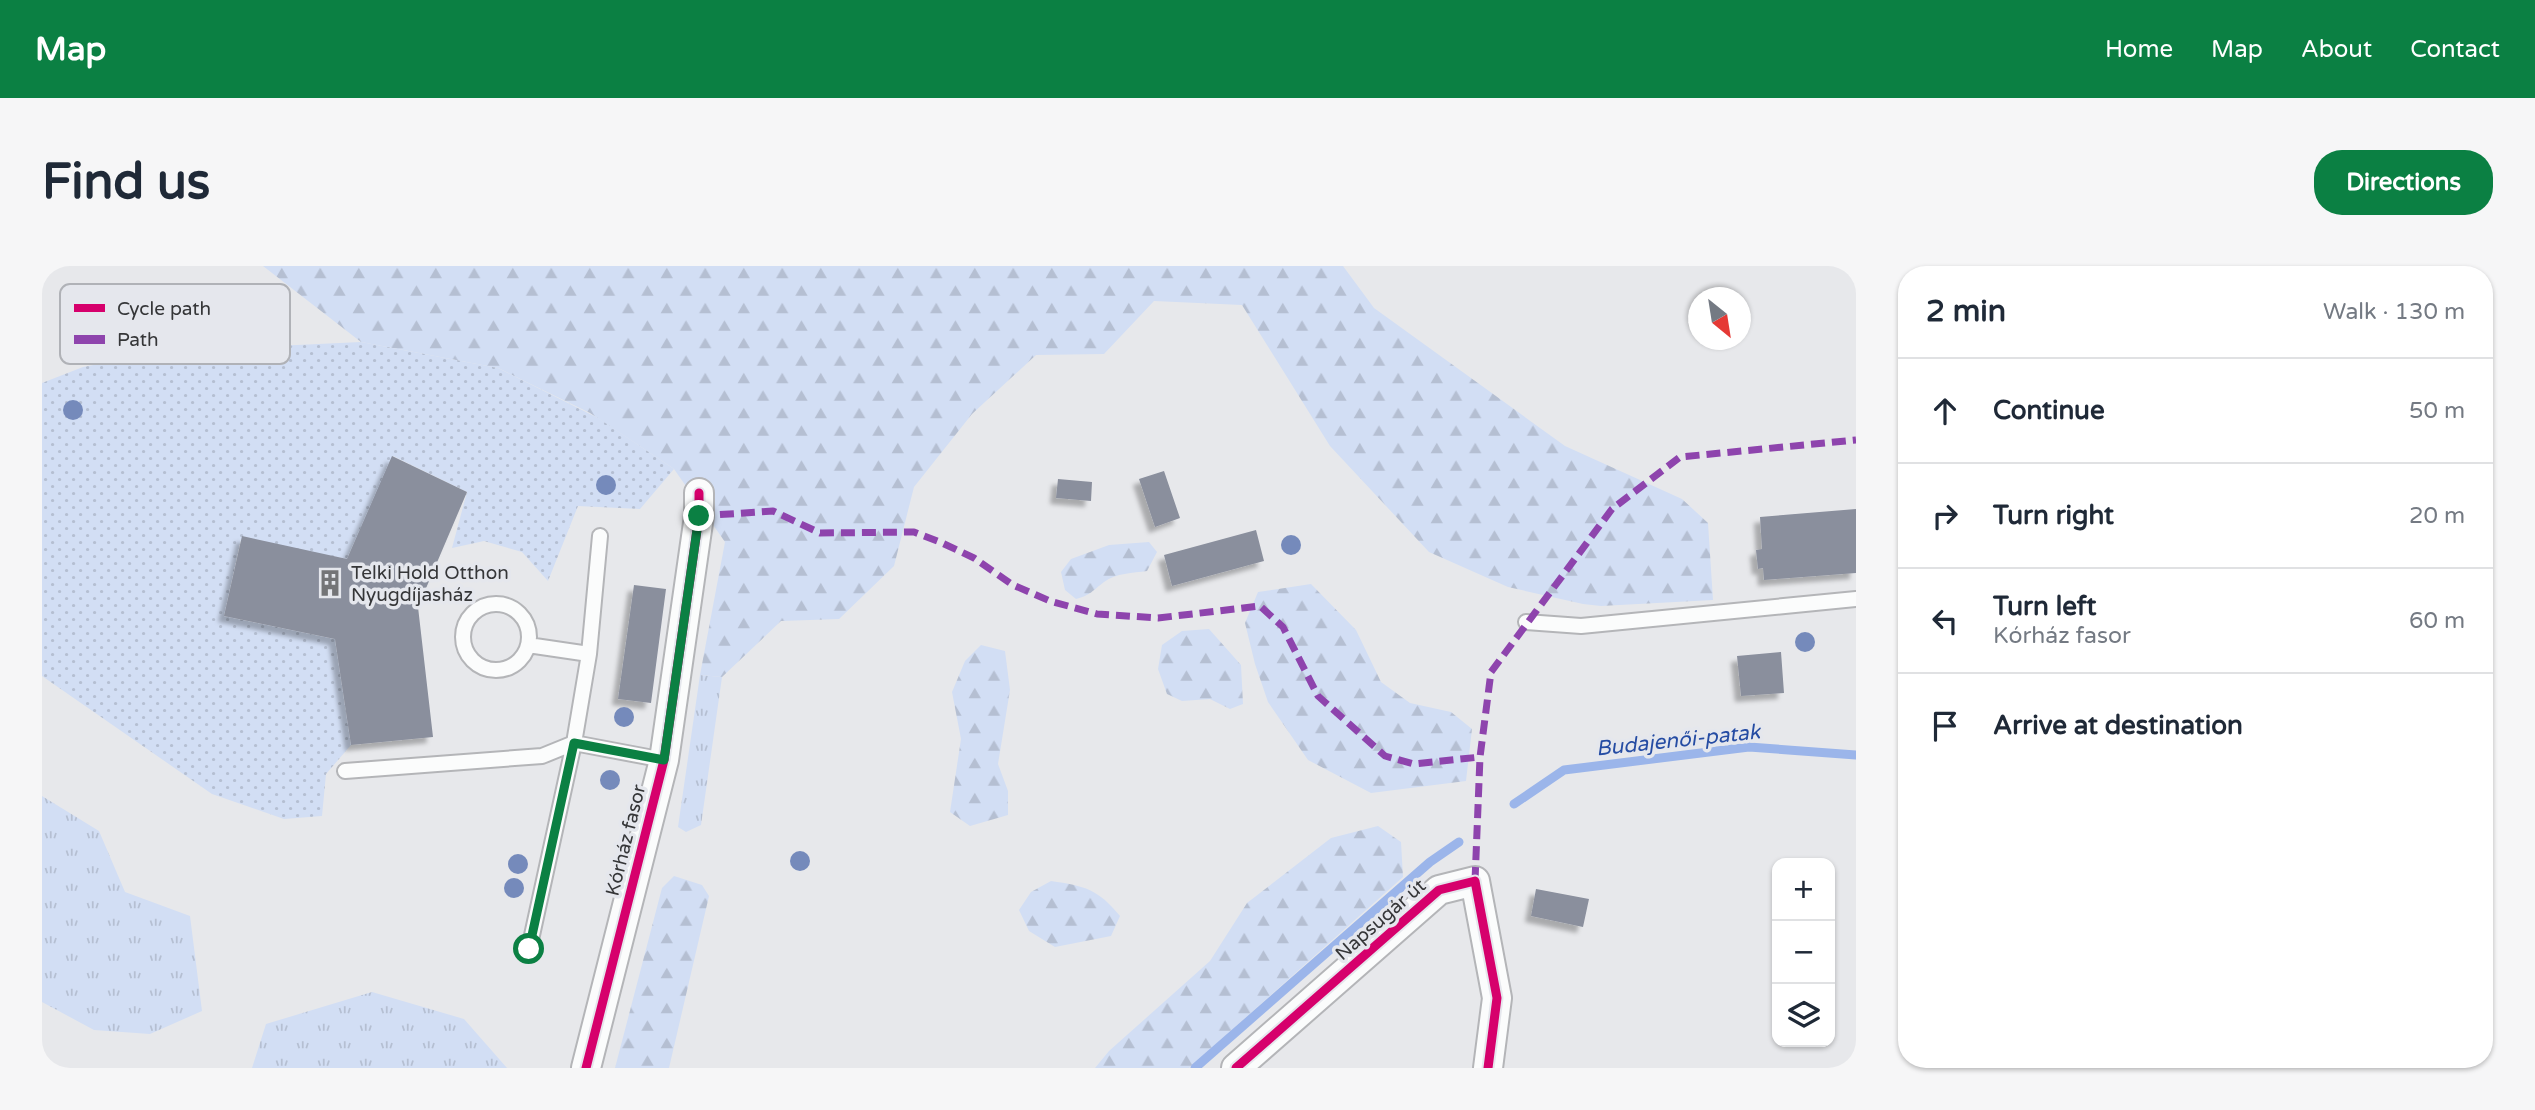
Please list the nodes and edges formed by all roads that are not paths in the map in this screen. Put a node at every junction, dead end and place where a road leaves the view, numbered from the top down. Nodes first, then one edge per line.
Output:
1 (699, 493) dead end
2 (600, 536) dead end
3 (1856, 599) edge
4 (1526, 622) dead end
5 (528, 645) junction
6 (589, 654) junction
7 (574, 743) junction
8 (664, 760) junction
9 (345, 771) dead end
10 (529, 949) dead end
11 (586, 1068) edge
12 (1236, 1068) edge
13 (1488, 1068) edge

1 - 8 street, Kórház fasor
2 - 6 lane
3 - 4 lane
5 - 5 lane
5 - 6 lane
6 - 7 lane
7 - 8 lane
7 - 9 lane
7 - 10 lane
8 - 11 street, Kórház fasor
12 - 13 street, Napsugár út

